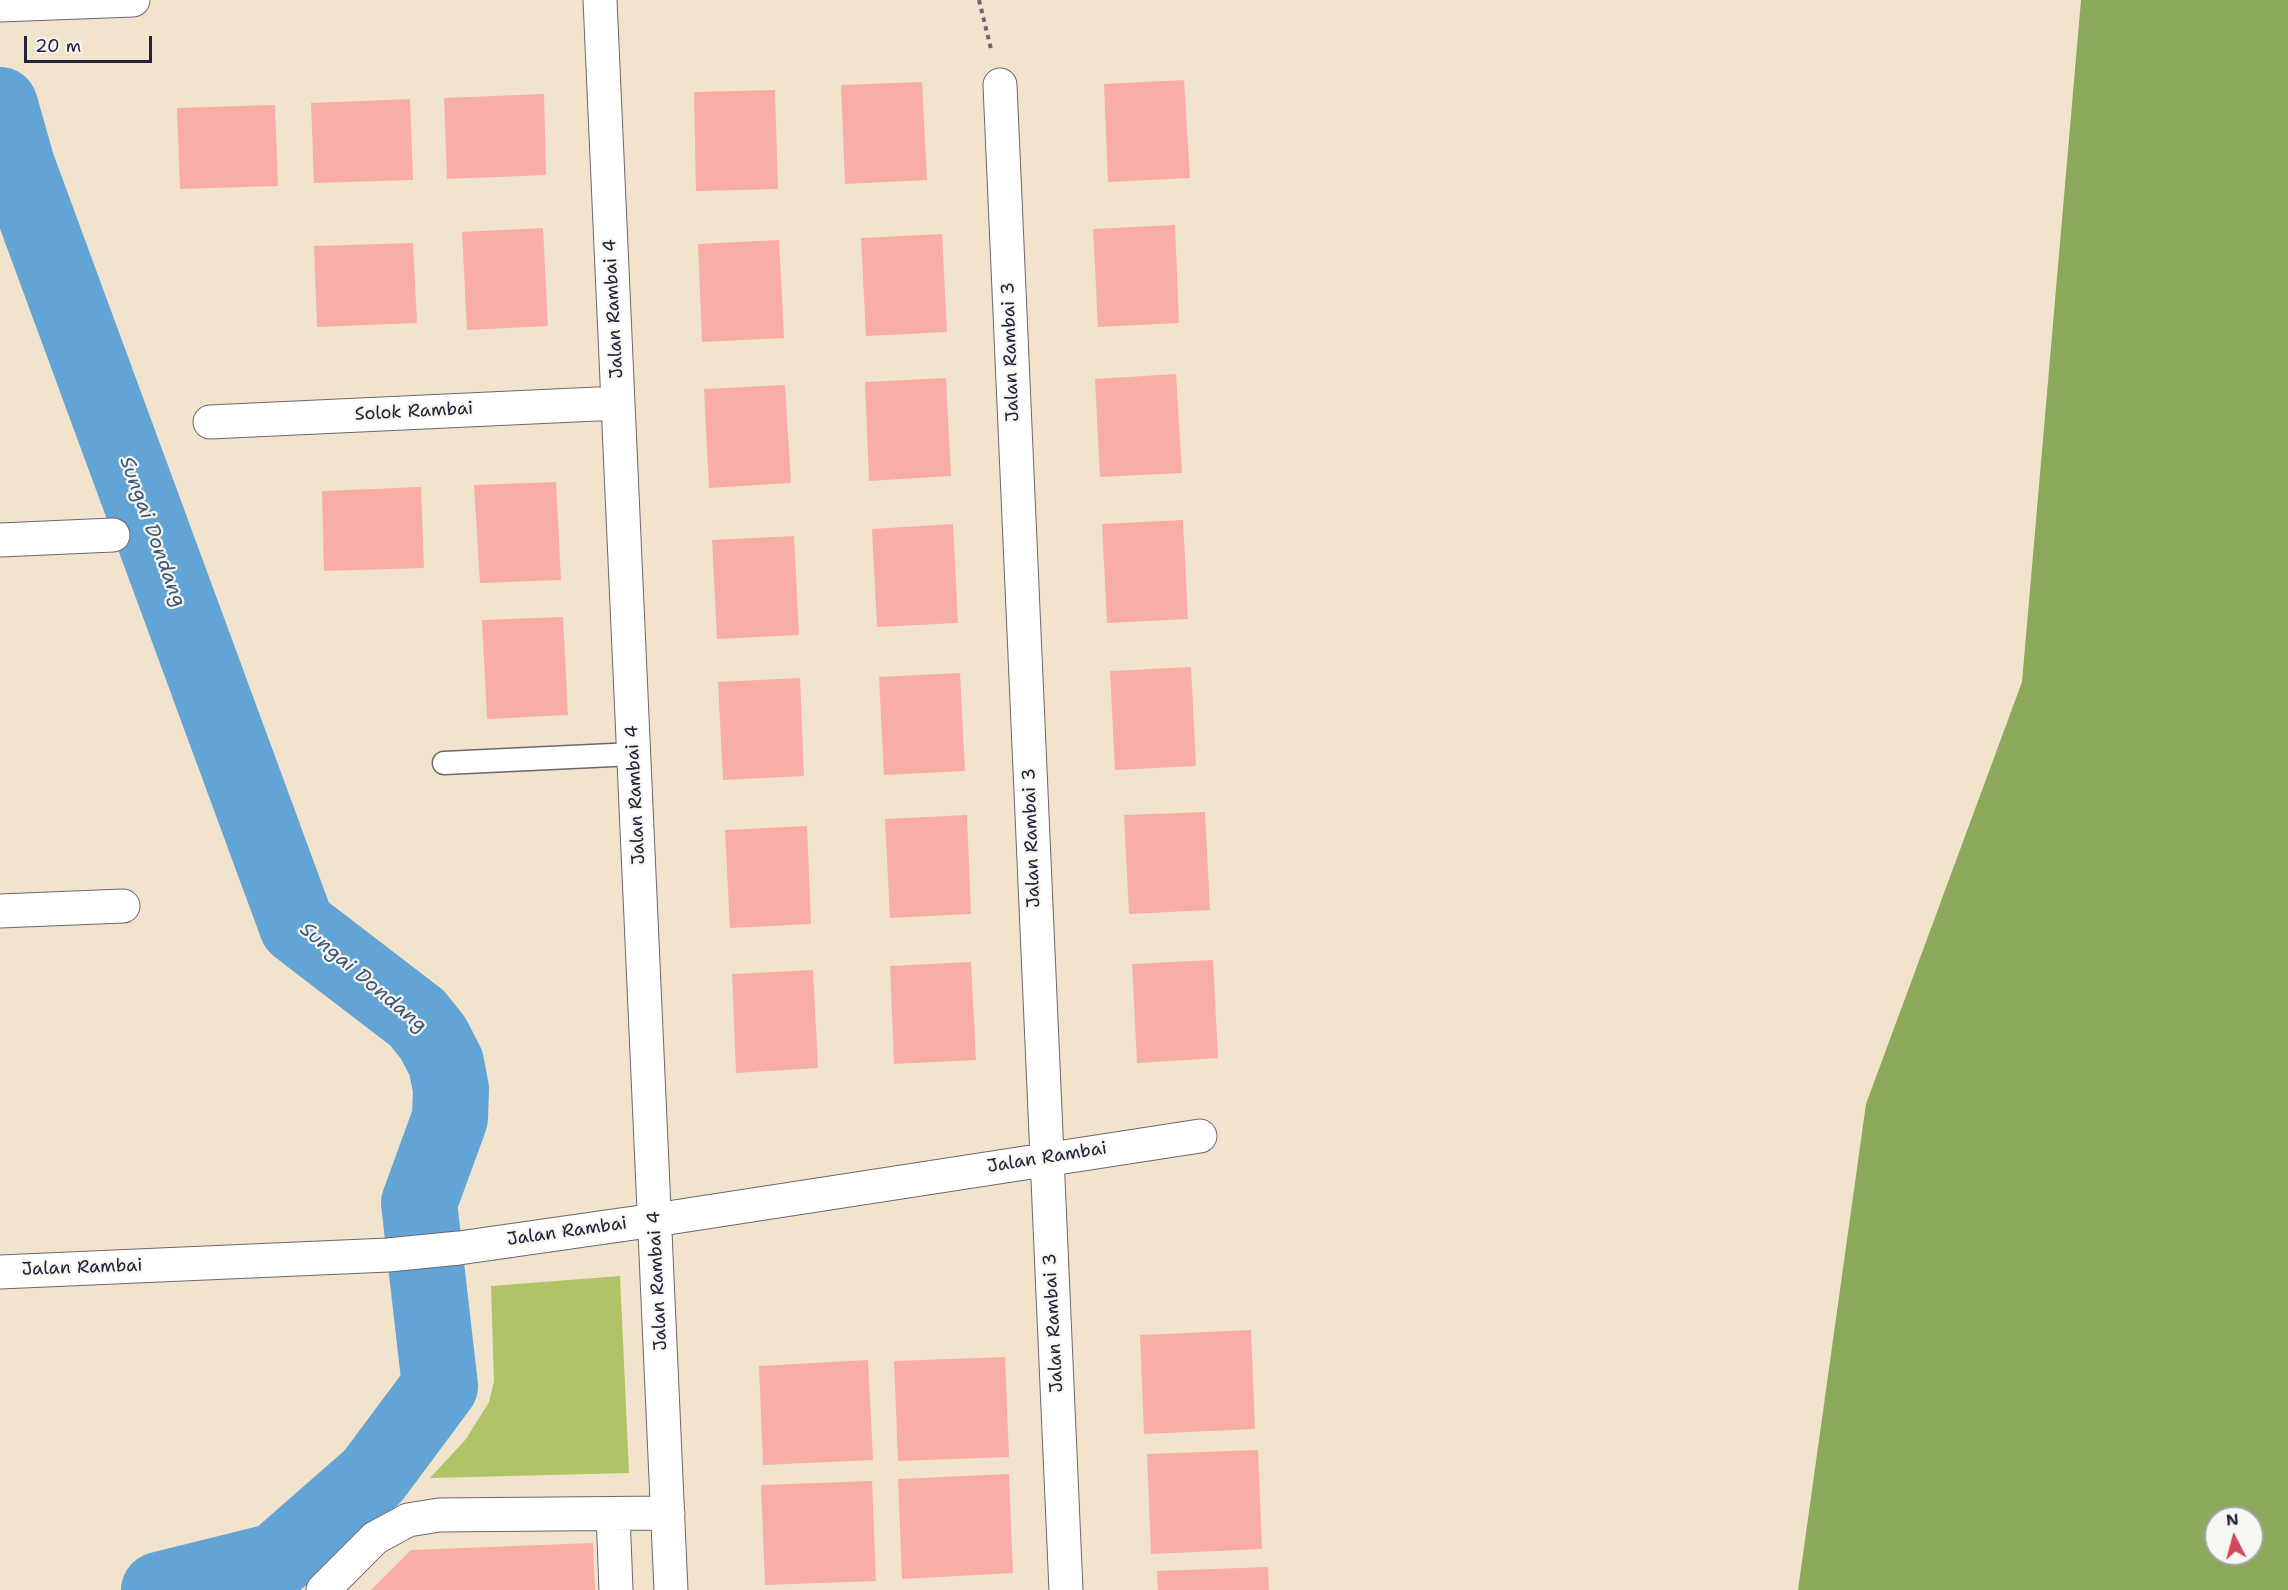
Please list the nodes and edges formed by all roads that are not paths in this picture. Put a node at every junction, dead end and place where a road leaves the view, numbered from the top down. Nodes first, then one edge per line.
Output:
1 (131, 0) edge
2 (600, 0) edge
3 (14, 4) edge
4 (1000, 85) road end
5 (618, 402) junction
6 (210, 422) dead end
7 (112, 535) dead end
8 (0, 540) edge
9 (634, 754) junction
10 (444, 763) dead end
11 (123, 906) dead end
12 (0, 910) edge
13 (1200, 1136) dead end
14 (1046, 1158) junction
15 (655, 1220) junction
16 (0, 1272) edge
17 (668, 1513) junction
18 (613, 1514) junction
19 (322, 1590) edge
20 (616, 1590) edge
21 (671, 1590) edge
22 (1066, 1590) edge

1 - 3 street
2 - 5 street, Jalan Rambai 4
4 - 14 street, Jalan Rambai 3
5 - 6 street, Solok Rambai
5 - 9 street, Jalan Rambai 4
7 - 8 street
9 - 10 lane
9 - 15 street, Jalan Rambai 4
11 - 12 street
13 - 14 street, Jalan Rambai
14 - 15 street, Jalan Rambai
14 - 22 street, Jalan Rambai 3
15 - 16 street, Jalan Rambai
15 - 17 street, Jalan Rambai 4
17 - 18 street
17 - 21 street, Jalan Rambai 4
18 - 19 street
18 - 20 street

